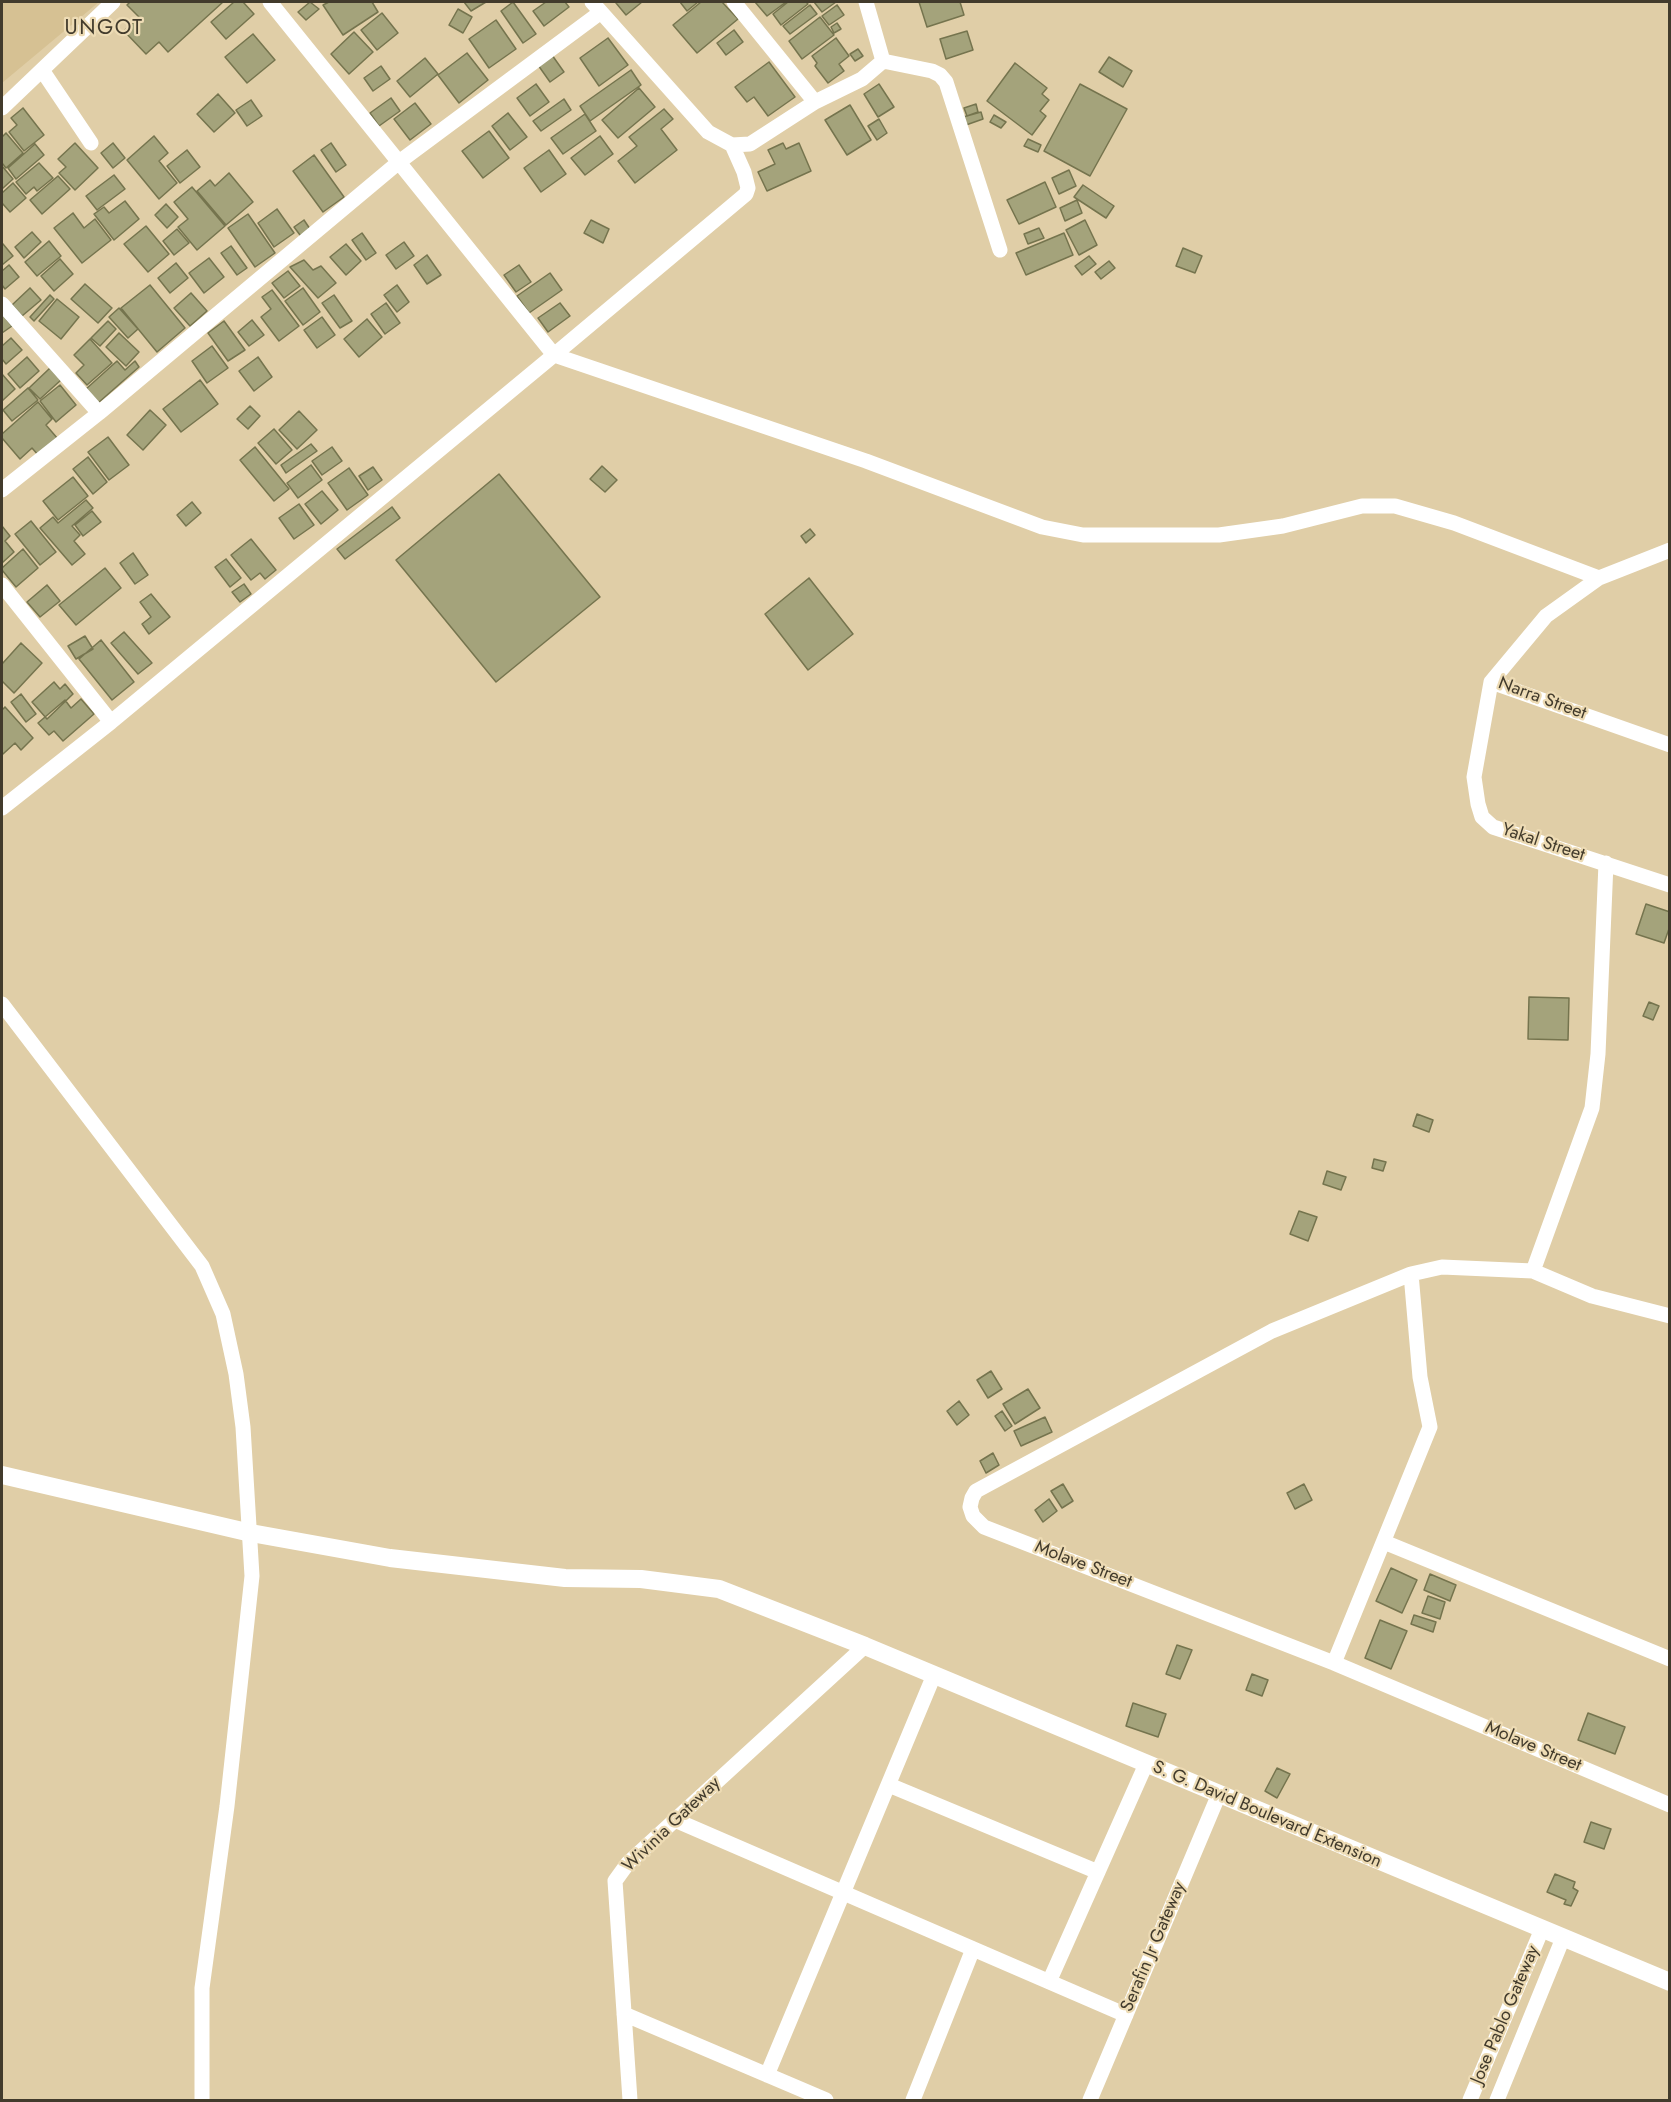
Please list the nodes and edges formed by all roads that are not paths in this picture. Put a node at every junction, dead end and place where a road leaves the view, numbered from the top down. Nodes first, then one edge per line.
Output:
1 (113, 2) edge
2 (270, 2) edge
3 (734, 2) edge
4 (866, 2) edge
5 (597, 7) edge
6 (883, 61) junction
7 (42, 70) junction
8 (815, 102) junction
9 (2, 108) edge
10 (91, 143) dead end
11 (732, 145) junction
12 (399, 162) junction
13 (1000, 250) dead end
14 (2, 304) edge
15 (554, 355) junction
16 (99, 413) junction
17 (2, 490) edge
18 (1670, 550) edge
19 (1599, 578) junction
20 (2, 585) edge
21 (1491, 682) junction
22 (111, 722) junction
23 (1670, 745) edge
24 (2, 808) edge
25 (1606, 863) junction
26 (1670, 885) edge
27 (2, 1004) edge
28 (1533, 1271) junction
29 (1411, 1274) junction
30 (1667, 1312) edge
31 (2, 1475) edge
32 (250, 1533) junction
33 (1384, 1542) junction
34 (865, 1646) junction
35 (1670, 1659) edge
36 (1334, 1663) junction
37 (934, 1675) junction
38 (1146, 1764) junction
39 (889, 1785) junction
40 (1219, 1794) junction
41 (1670, 1805) edge
42 (675, 1820) junction
43 (1098, 1872) junction
44 (844, 1893) junction
45 (1542, 1929) junction
46 (1563, 1938) junction
47 (973, 1949) junction
48 (1048, 1982) junction
49 (1670, 1982) edge
50 (624, 2014) junction
51 (1126, 2015) junction
52 (767, 2075) junction
53 (202, 2100) edge
54 (630, 2100) edge
55 (826, 2100) edge
56 (913, 2100) edge
57 (1090, 2100) edge
58 (1470, 2100) edge
59 (1497, 2100) edge

1 - 7 street
2 - 12 street
3 - 8 street
4 - 6 street
5 - 11 street
5 - 12 street
6 - 8 street
6 - 13 street
7 - 9 street
7 - 10 street
8 - 11 street
11 - 15 street
12 - 15 street
12 - 16 street
14 - 16 street
15 - 19 street
15 - 22 street
16 - 17 street
18 - 19 street, Narra Street
19 - 21 street, Narra Street
20 - 22 street
21 - 23 street, Narra Street
21 - 25 street, Yakal Street
22 - 24 street
25 - 26 street, Yakal Street
25 - 28 street
27 - 32 street
28 - 29 street
28 - 30 street
29 - 33 street
29 - 36 street, Molave Street
31 - 32 street, S. G. David Boulevard Extension
32 - 34 street, S. G. David Boulevard Extension
32 - 53 street
33 - 35 street
33 - 36 street
34 - 37 street, S. G. David Boulevard Extension
34 - 42 street, Wivinia Gateway
36 - 41 street, Molave Street
37 - 38 street, S. G. David Boulevard Extension
37 - 39 street
38 - 40 street, S. G. David Boulevard Extension
38 - 43 street
39 - 43 street
39 - 44 street
40 - 45 street, S. G. David Boulevard Extension
40 - 51 street, Serafin Jr Gateway
42 - 44 street
42 - 50 street, Wivinia Gateway
43 - 48 street
44 - 47 street
44 - 52 street
45 - 46 street, S. G. David Boulevard Extension
45 - 58 street, Jose Pablo Gateway
46 - 49 street, S. G. David Boulevard Extension
46 - 59 street, Jose Pablo Gateway
47 - 48 street
47 - 56 street
48 - 51 street
50 - 52 street
50 - 54 street, Wivinia Gateway
51 - 57 street, Serafin Jr Gateway
52 - 55 street

